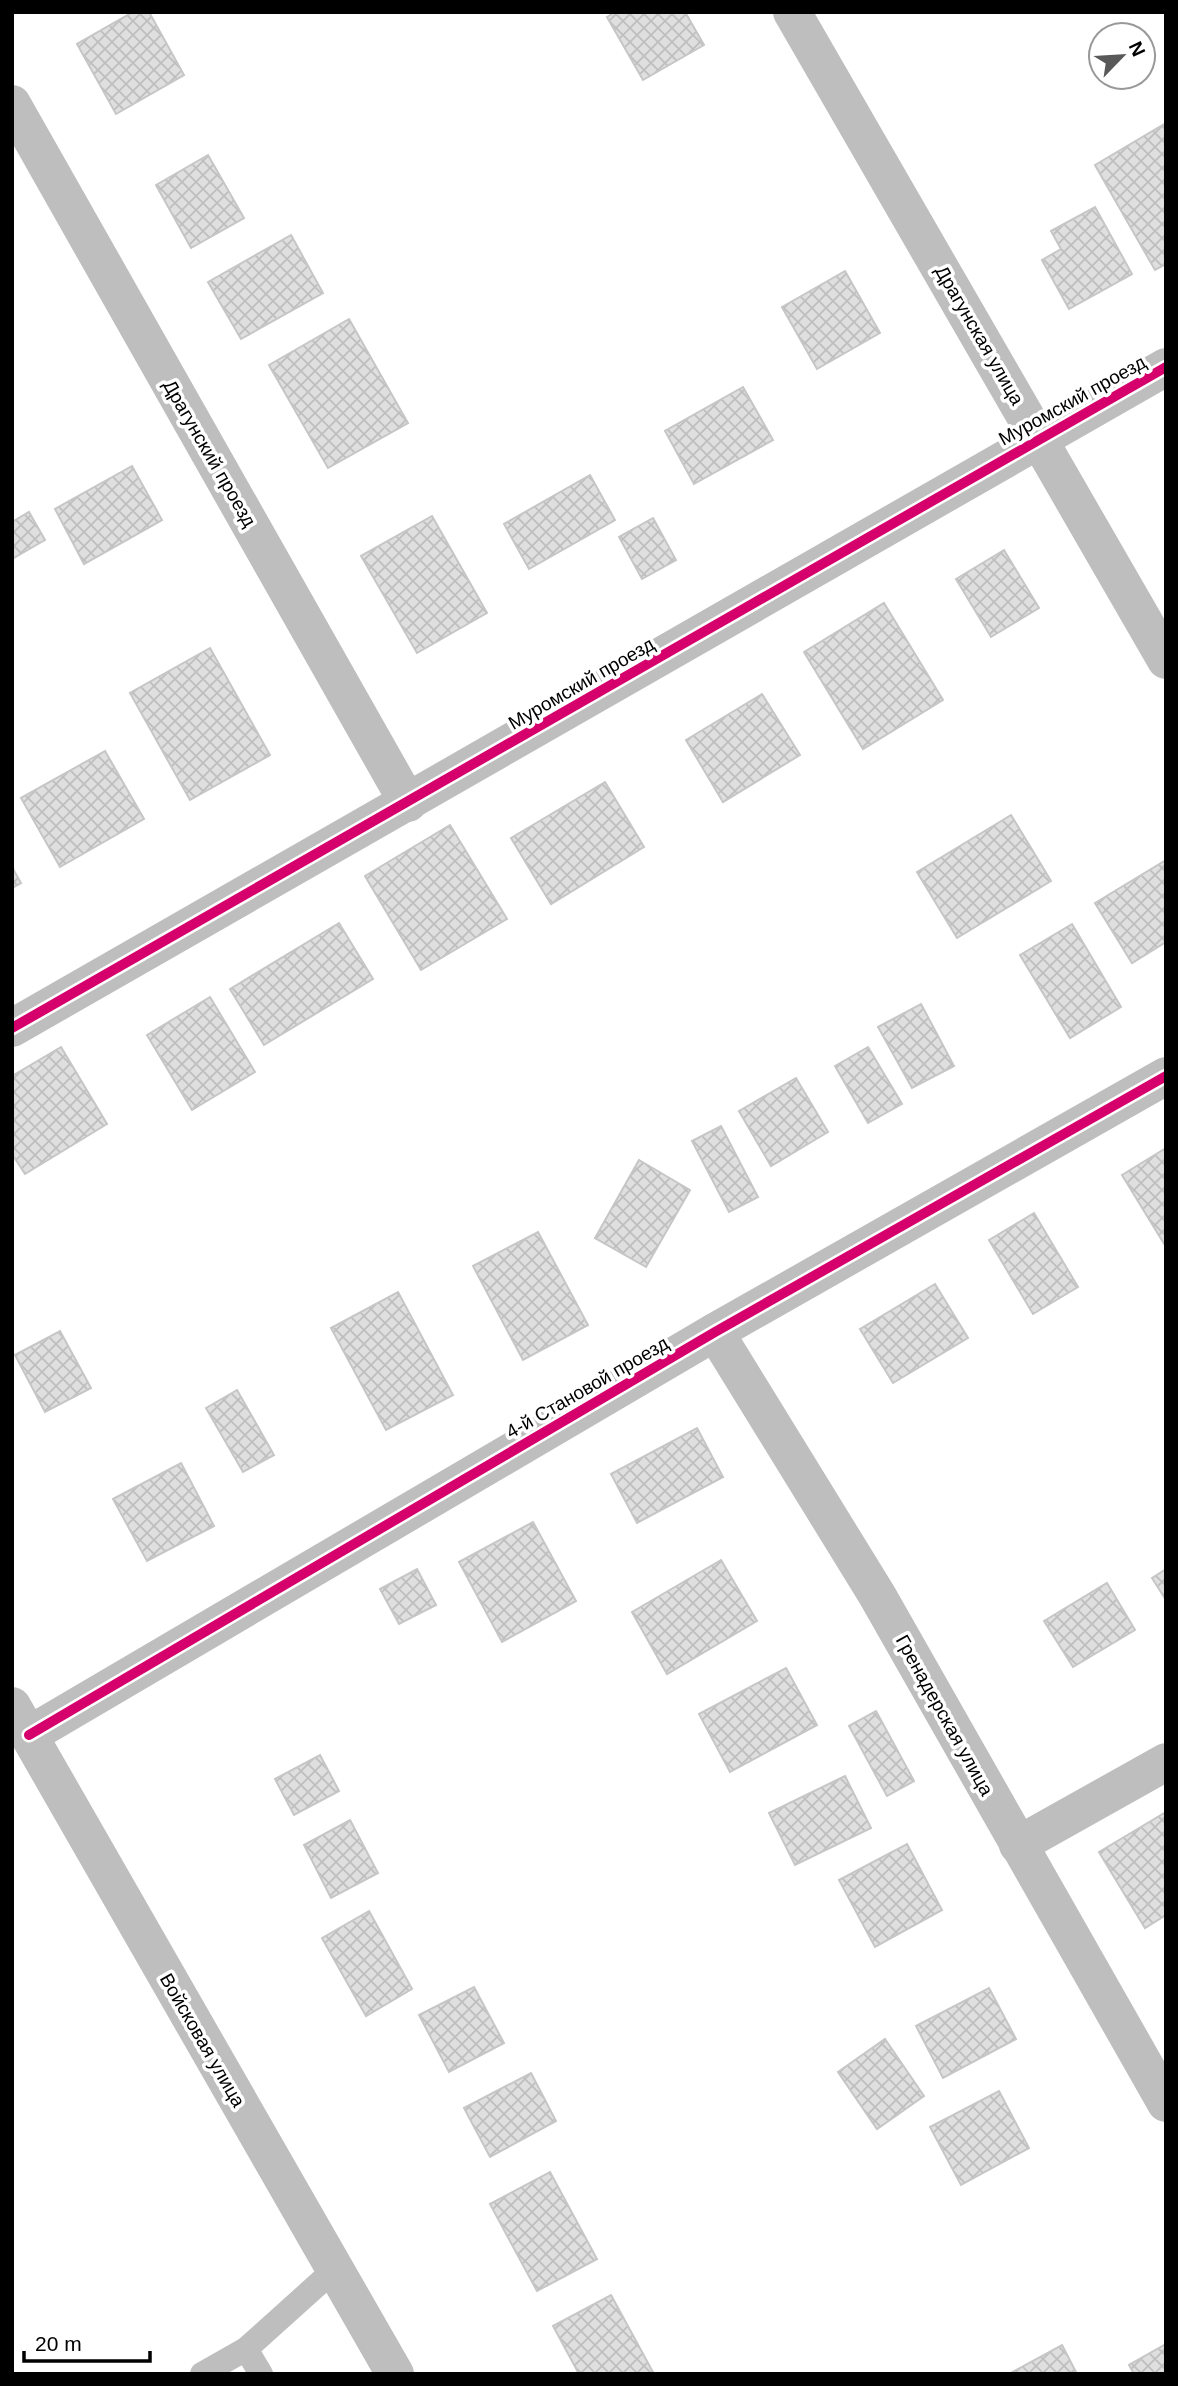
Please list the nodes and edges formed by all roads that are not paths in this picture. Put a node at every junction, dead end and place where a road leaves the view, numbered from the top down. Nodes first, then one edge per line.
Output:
1 (792, 12) edge
2 (12, 104) edge
3 (1166, 367) edge
4 (1040, 438) junction
5 (1166, 660) edge
6 (408, 803) junction
7 (12, 1028) edge
8 (1166, 1076) edge
9 (715, 1332) junction
10 (20, 1721) edge
11 (1166, 1762) edge
12 (1018, 1846) junction
13 (1166, 2103) edge
14 (334, 2269) junction
15 (246, 2349) junction
16 (202, 2374) edge
17 (261, 2374) edge
18 (395, 2374) edge

1 - 4 street, Драгунская улица
2 - 6 street, Драгунский проезд
3 - 4 street, Муромский проезд
4 - 5 street, Драгунская улица
4 - 6 street, Муромский проезд
6 - 7 street, Муромский проезд
8 - 9 street, 4-й Становой проезд
9 - 10 street, 4-й Становой проезд
9 - 12 street, Гренадерская улица
10 - 14 street, Войсковая улица
11 - 12 street
12 - 13 street, Гренадерская улица
14 - 15 lane
14 - 18 street, Войсковая улица
15 - 16 lane
15 - 17 lane

